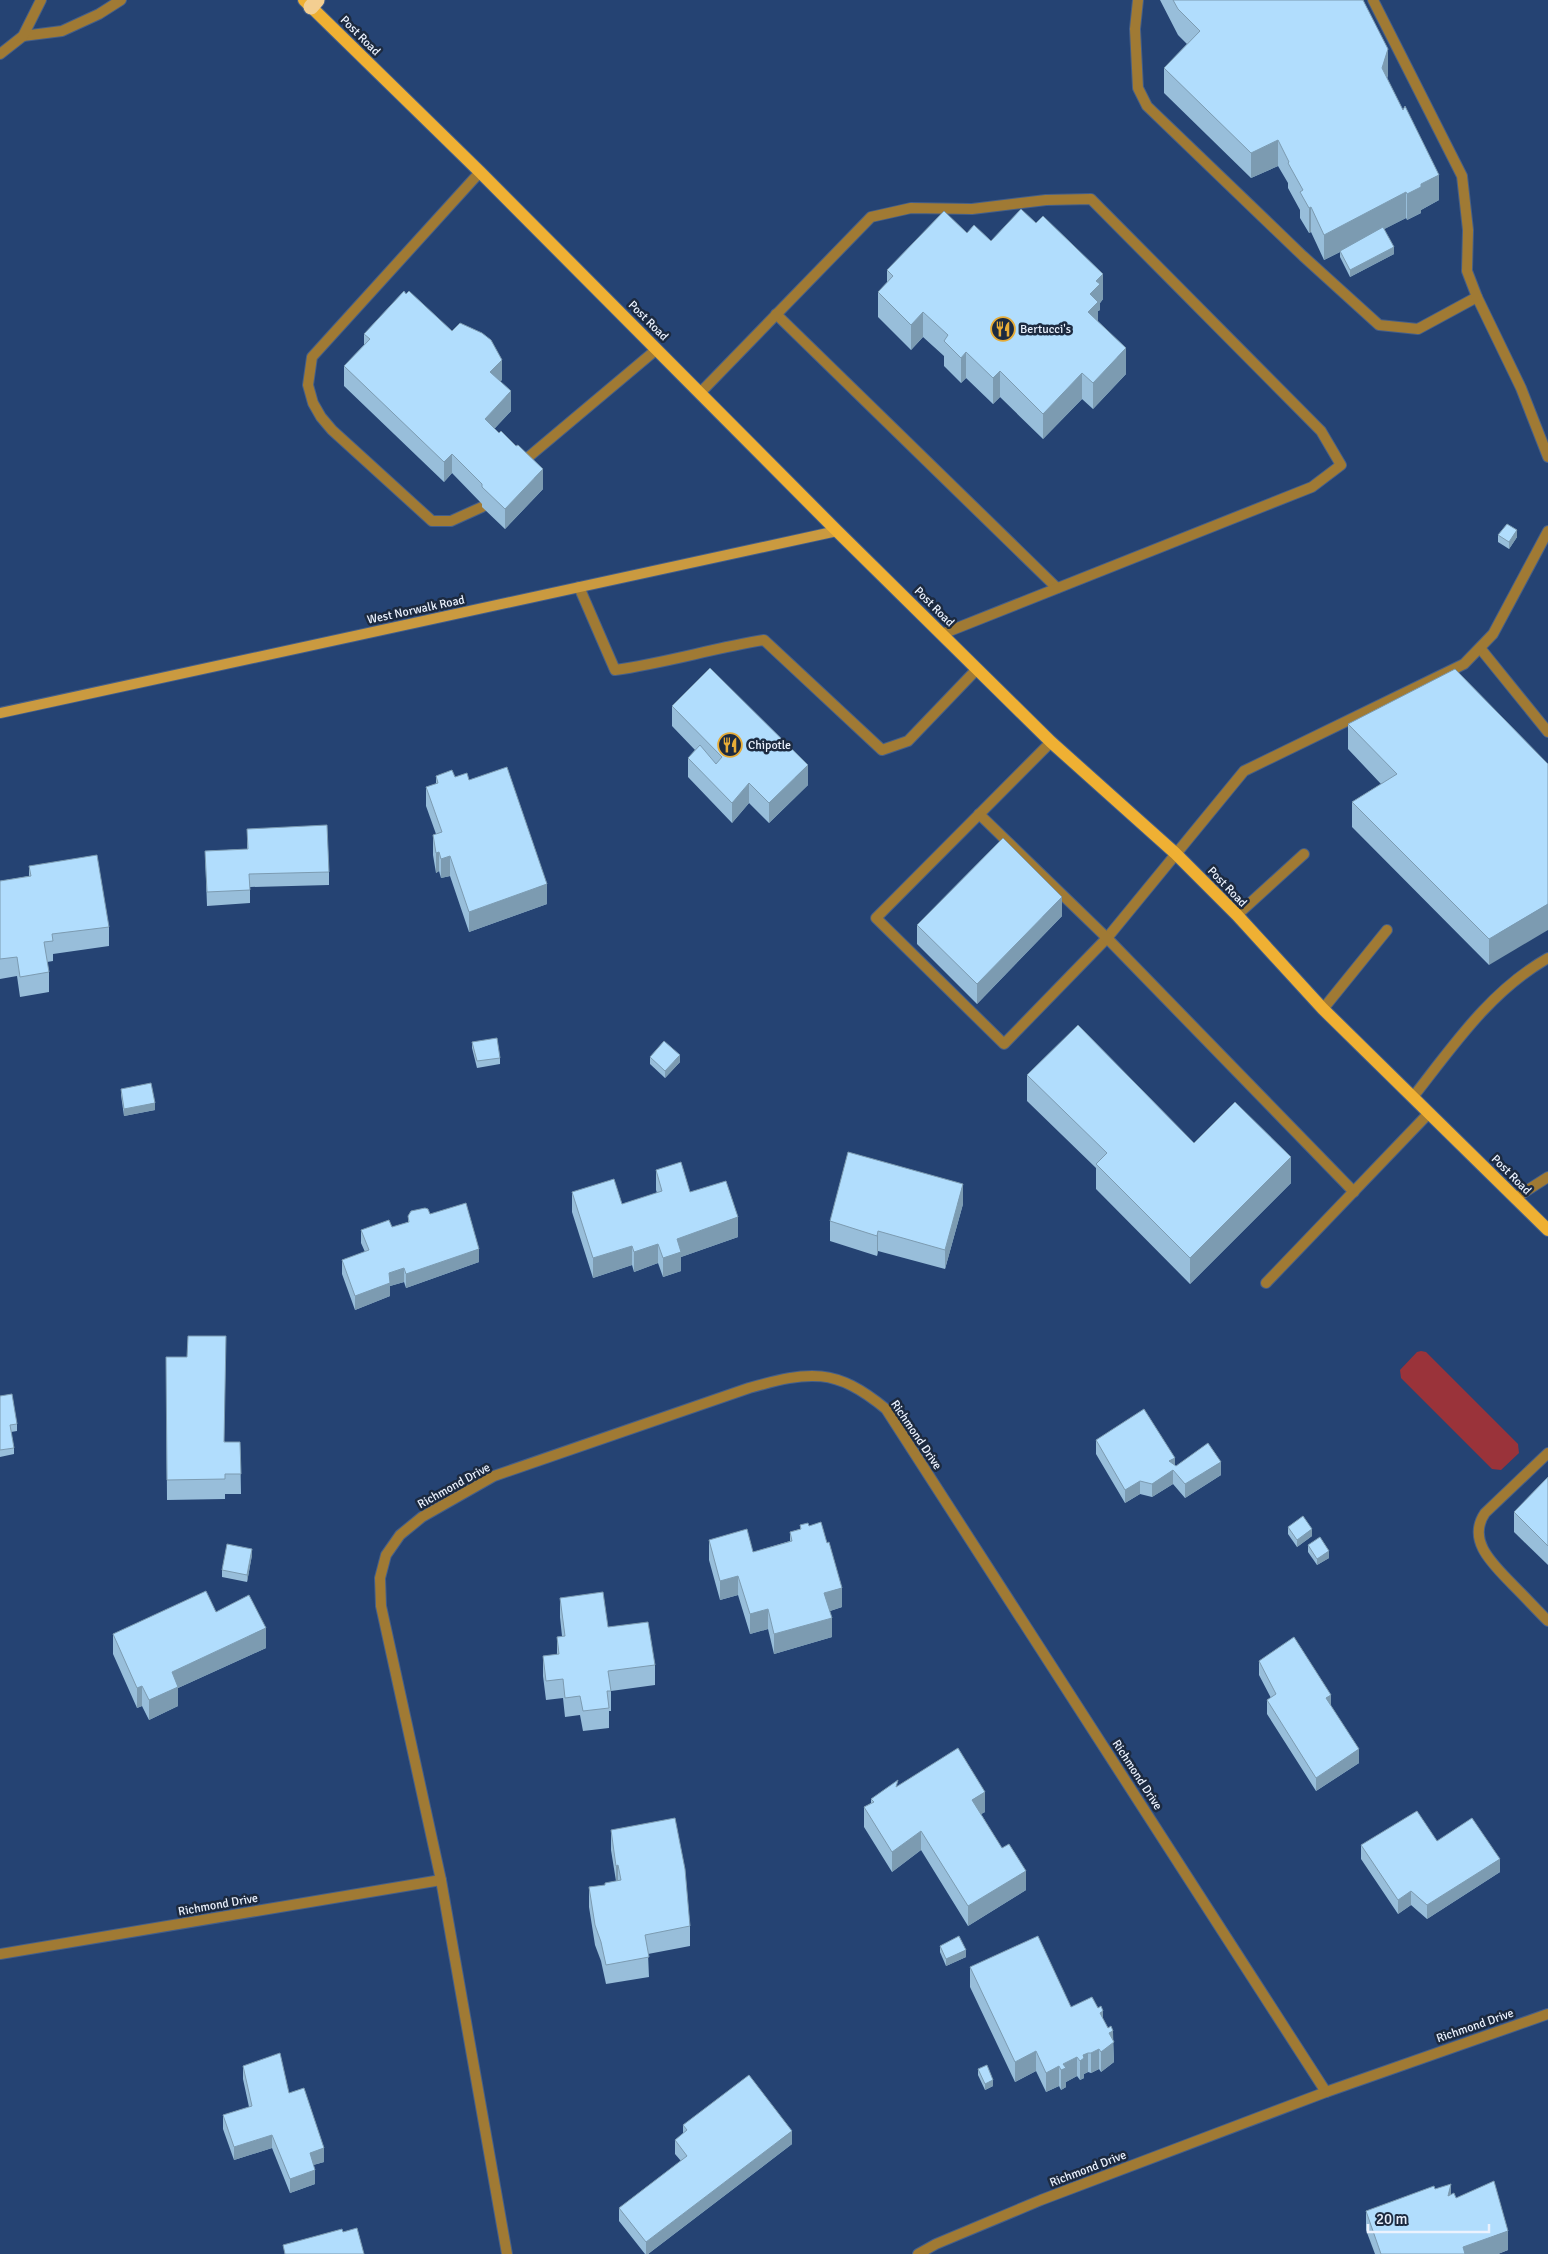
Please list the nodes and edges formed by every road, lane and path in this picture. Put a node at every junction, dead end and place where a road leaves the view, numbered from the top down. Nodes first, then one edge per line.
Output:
1 (41, 0) edge
2 (121, 0) edge
3 (1138, 0) edge
4 (1373, 0) edge
5 (311, 2) edge
6 (23, 36) junction
7 (0, 54) edge
8 (480, 172) junction
9 (1477, 297) junction
10 (776, 314) junction
11 (657, 349) junction
12 (700, 392) junction
13 (1548, 457) edge
14 (518, 465) edge
15 (482, 507) edge
16 (837, 531) junction
17 (1548, 531) edge
18 (579, 587) junction
19 (1057, 588) junction
20 (942, 634) junction
21 (1480, 648) junction
22 (976, 669) junction
23 (0, 713) edge
24 (1548, 732) edge
25 (1051, 742) junction
26 (979, 814) junction
27 (1175, 853) junction
28 (1304, 854) dead end
29 (1236, 916) junction
30 (1387, 930) dead end
31 (1107, 938) junction
32 (1548, 958) edge
33 (1323, 1009) junction
34 (1413, 1097) junction
35 (1429, 1113) junction
36 (1548, 1177) edge
37 (1354, 1192) junction
38 (1515, 1198) junction
39 (1548, 1230) edge
40 (1266, 1283) dead end
41 (1548, 1453) edge
42 (1548, 1621) edge
43 (441, 1880) junction
44 (0, 1954) edge
45 (1548, 2014) edge
46 (1326, 2092) junction
47 (507, 2254) edge
48 (918, 2254) edge

1 - 6 street
2 - 6 street
3 - 9 street
4 - 9 street
5 - 8 main road, Post Road
6 - 7 street
8 - 11 main road, Post Road
8 - 15 street
9 - 13 street
10 - 12 street
10 - 19 street
10 - 19 street
11 - 12 main road, Post Road
11 - 14 street
12 - 16 main road, Post Road
16 - 18 main road, West Norwalk Road
16 - 20 main road, Post Road
17 - 21 street
18 - 22 street
18 - 23 main road, West Norwalk Road
19 - 20 street
20 - 22 main road, Post Road
21 - 24 street
21 - 27 street
22 - 25 main road, Post Road
25 - 26 street
25 - 27 main road, Post Road
26 - 31 street
26 - 31 street
27 - 29 main road, Post Road
27 - 31 street
28 - 29 street
29 - 33 main road, Post Road
30 - 33 street
31 - 37 street
32 - 34 street
33 - 34 main road, Post Road
34 - 35 main road, Post Road
35 - 37 street
35 - 38 main road, Post Road
36 - 38 street
37 - 40 street
38 - 39 main road, Post Road
41 - 42 street
43 - 44 street, Richmond Drive
43 - 46 street, Richmond Drive
43 - 47 street, Richmond Drive
45 - 46 street, Richmond Drive
46 - 48 street, Richmond Drive

